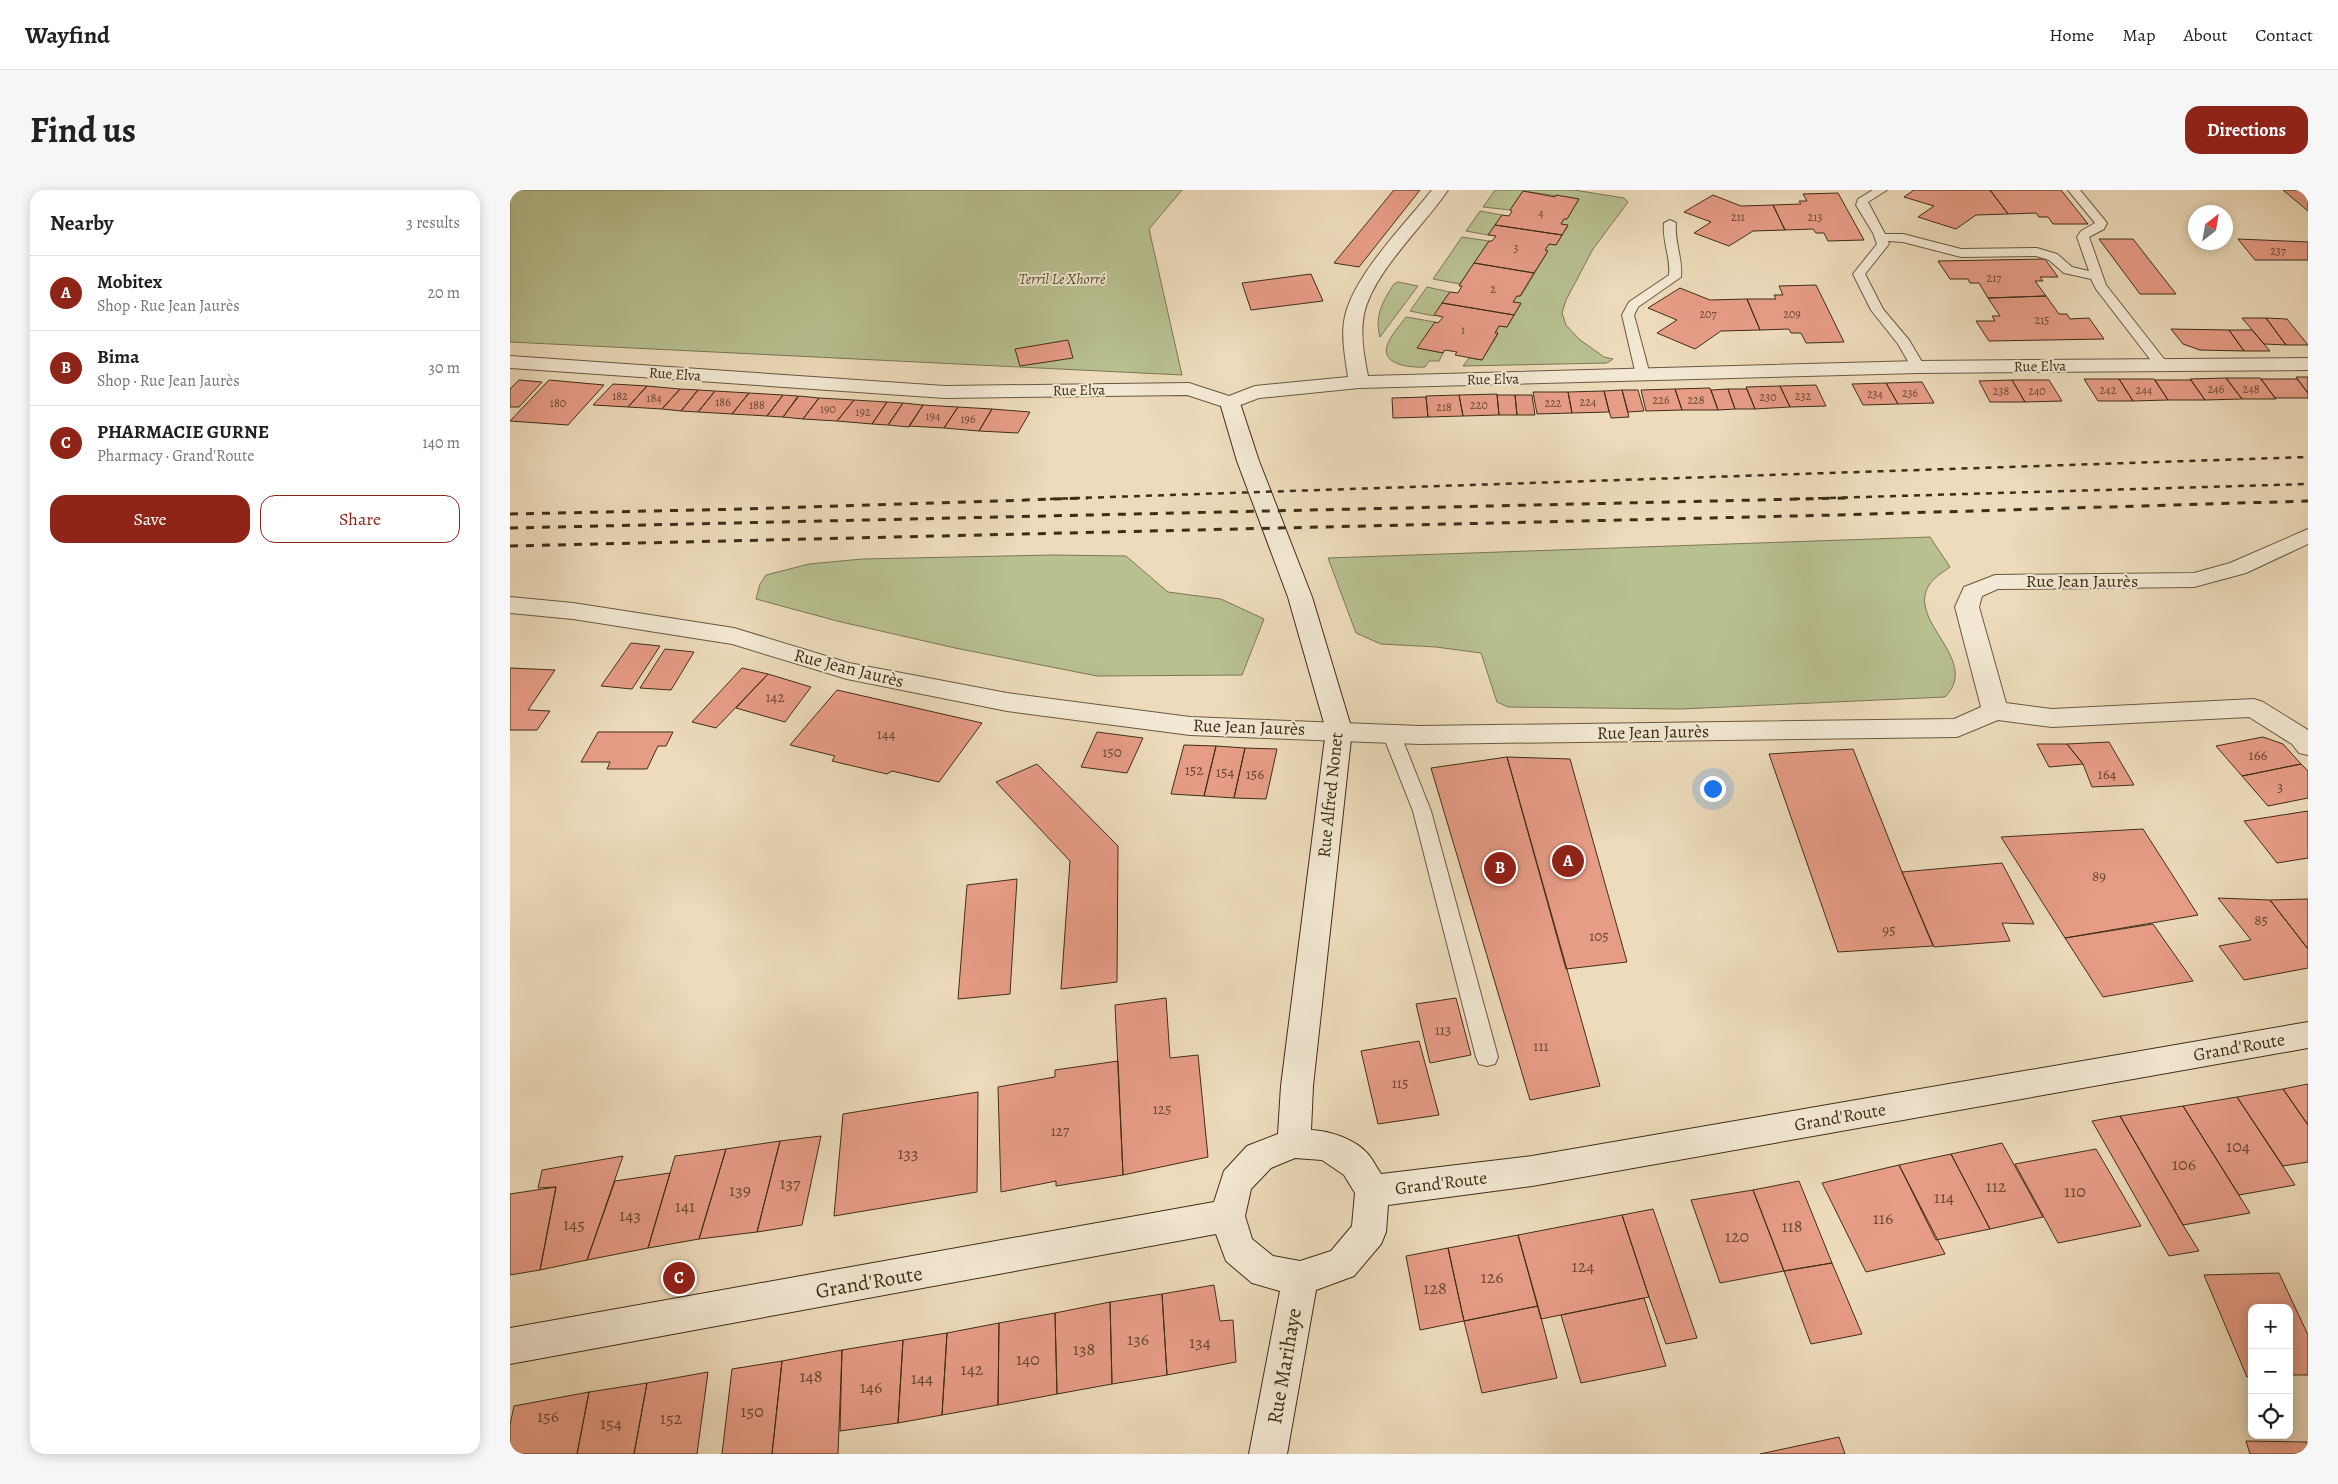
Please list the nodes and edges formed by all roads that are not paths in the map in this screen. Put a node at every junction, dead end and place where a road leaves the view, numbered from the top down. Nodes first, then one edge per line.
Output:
1 (1440, 190) edge
2 (1881, 190) edge
3 (2074, 190) edge
4 (1670, 223) dead end
5 (1881, 237) junction
6 (2095, 276) junction
7 (510, 362) edge
8 (2161, 364) junction
9 (2308, 364) edge
10 (1918, 367) junction
11 (1644, 375) junction
12 (1358, 382) junction
13 (1230, 403) junction
14 (2308, 536) edge
15 (510, 605) edge
16 (1995, 711) junction
17 (1339, 730) junction
18 (1391, 733) junction
19 (2308, 746) edge
20 (2308, 1035) edge
21 (1487, 1057) dead end
22 (1294, 1144) junction
23 (1372, 1191) junction
24 (1228, 1216) junction
25 (1300, 1278) junction
26 (510, 1346) edge
27 (1268, 1454) edge

1 - 12 street
2 - 5 lane
3 - 6 lane
4 - 11 lane
5 - 6 lane
5 - 10 lane
6 - 8 lane
7 - 13 street, Rue Elva
8 - 9 street, Rue Elva
8 - 10 street, Rue Elva
10 - 11 street, Rue Elva
11 - 12 street, Rue Elva
12 - 13 street, Rue Elva
13 - 17 street, Rue Alfred Nonet
14 - 16 street, Rue Jean Jaurès
15 - 17 street, Rue Jean Jaurès
16 - 18 street, Rue Jean Jaurès
16 - 19 street
17 - 18 street, Rue Jean Jaurès
17 - 22 street, Rue Alfred Nonet
18 - 21 lane
20 - 23 street, Grand'Route
22 - 23 street
22 - 24 street
23 - 25 street
24 - 25 street
24 - 26 street, Grand'Route
25 - 27 street, Rue Marihaye

